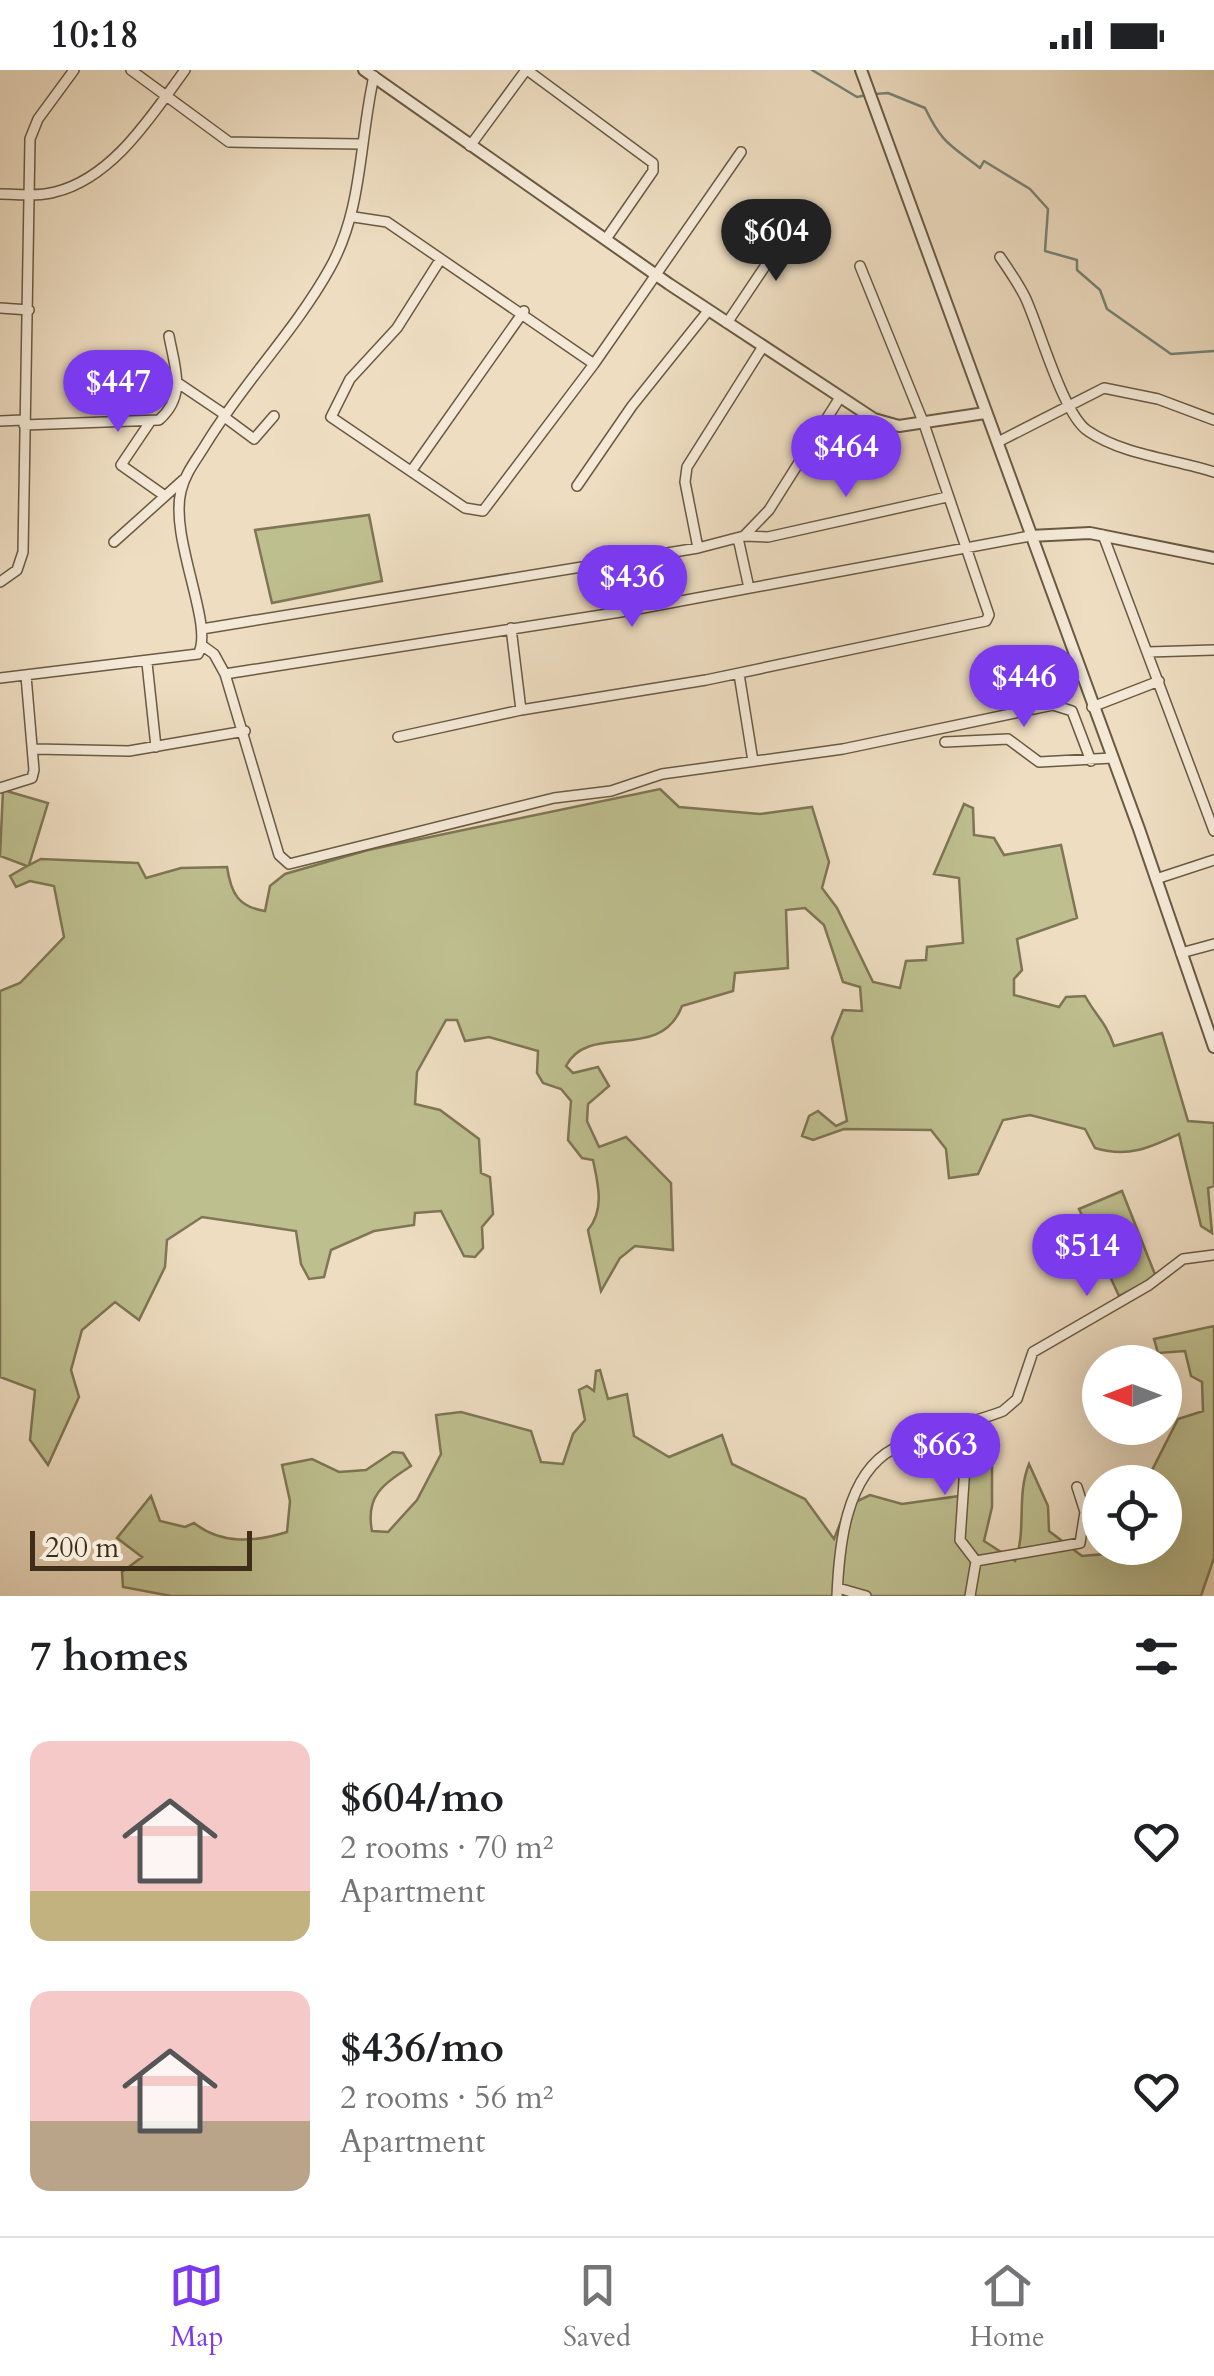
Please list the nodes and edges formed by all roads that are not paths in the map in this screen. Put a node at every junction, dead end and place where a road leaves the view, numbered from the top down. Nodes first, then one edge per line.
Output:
1 (74, 70) edge
2 (131, 70) edge
3 (185, 70) edge
4 (526, 70) edge
5 (861, 70) edge
6 (370, 73) edge
7 (166, 94) junction
8 (361, 144) junction
9 (470, 146) junction
10 (741, 152) dead end
11 (0, 194) edge
12 (27, 194) junction
13 (354, 218) junction
14 (794, 223) dead end
15 (606, 239) junction
16 (1000, 257) dead end
17 (440, 260) junction
18 (860, 266) dead end
19 (655, 274) junction
20 (0, 308) edge
21 (29, 310) junction
22 (708, 311) junction
23 (524, 312) junction
24 (727, 323) junction
25 (169, 336) dead end
26 (762, 348) junction
27 (594, 364) junction
28 (178, 382) junction
29 (839, 398) junction
30 (1070, 405) junction
31 (985, 413) junction
32 (223, 415) junction
33 (274, 416) dead end
34 (1214, 420) edge
35 (0, 421) edge
36 (23, 422) junction
37 (150, 422) junction
38 (924, 424) junction
39 (998, 442) junction
40 (412, 470) junction
41 (1214, 472) edge
42 (186, 477) junction
43 (576, 486) dead end
44 (164, 496) junction
45 (947, 497) junction
46 (1103, 535) junction
47 (1030, 536) junction
48 (741, 537) junction
49 (114, 542) dead end
50 (966, 547) junction
51 (698, 548) junction
52 (1214, 558) edge
53 (0, 582) edge
54 (748, 588) junction
55 (511, 628) junction
56 (202, 629) junction
57 (203, 646) junction
58 (1214, 650) edge
59 (1148, 652) junction
60 (146, 663) junction
61 (224, 674) junction
62 (739, 674) junction
63 (26, 676) junction
64 (0, 678) edge
65 (1159, 681) junction
66 (1092, 708) junction
67 (521, 710) junction
68 (245, 731) junction
69 (398, 737) dead end
70 (945, 742) dead end
71 (156, 747) junction
72 (35, 748) junction
73 (1112, 758) junction
74 (1092, 760) junction
75 (753, 761) junction
76 (0, 788) edge
77 (1214, 831) edge
78 (1214, 860) edge
79 (1156, 878) junction
80 (1214, 944) edge
81 (1181, 953) junction
82 (1214, 1047) edge
83 (1214, 1255) edge
84 (968, 1422) junction
85 (1077, 1487) dead end
86 (976, 1561) junction
87 (837, 1592) edge
88 (866, 1596) edge
89 (970, 1596) edge

1 - 12 street
2 - 7 street
3 - 7 street
4 - 9 street
4 - 15 street
5 - 31 street
6 - 8 street
6 - 9 street
7 - 8 street
7 - 12 street
8 - 13 street
9 - 15 street
10 - 19 street
11 - 12 street
12 - 21 street
13 - 17 street
13 - 32 street
14 - 24 street
15 - 19 street
16 - 30 street
17 - 23 street
17 - 40 street
18 - 38 street
19 - 22 street
19 - 27 street
20 - 21 street
21 - 36 street
22 - 24 street
22 - 43 street
23 - 27 street
23 - 40 street
24 - 26 street
25 - 28 street
26 - 29 street
26 - 51 street
27 - 40 street
28 - 32 street
28 - 37 street
29 - 38 street
29 - 48 street
30 - 34 street
30 - 39 street
30 - 41 street
31 - 38 street
31 - 39 street
32 - 33 street
32 - 42 street
35 - 36 street
36 - 37 street
36 - 53 street
37 - 44 street
38 - 45 street
39 - 47 street
42 - 44 street
42 - 56 street
44 - 49 street
45 - 48 street
45 - 50 street
46 - 47 street
46 - 52 street
46 - 59 street
47 - 50 street
47 - 66 street
48 - 51 street
48 - 54 street
50 - 54 street
50 - 62 street
51 - 56 street
54 - 55 street
55 - 61 street
55 - 67 street
56 - 57 street
57 - 60 street
57 - 61 street
58 - 59 street
59 - 65 street
60 - 63 street
60 - 71 street
61 - 68 street
62 - 67 street
62 - 75 street
63 - 64 street
63 - 72 street
65 - 66 street
65 - 77 street
66 - 73 street
67 - 69 street
68 - 71 street
68 - 75 street
70 - 74 street
71 - 72 street
72 - 76 street
73 - 74 street
73 - 79 street
74 - 75 street
78 - 79 street
79 - 81 street
80 - 81 street
81 - 82 street
83 - 84 street
84 - 86 street
84 - 87 street
85 - 86 street
86 - 89 street
87 - 88 street

